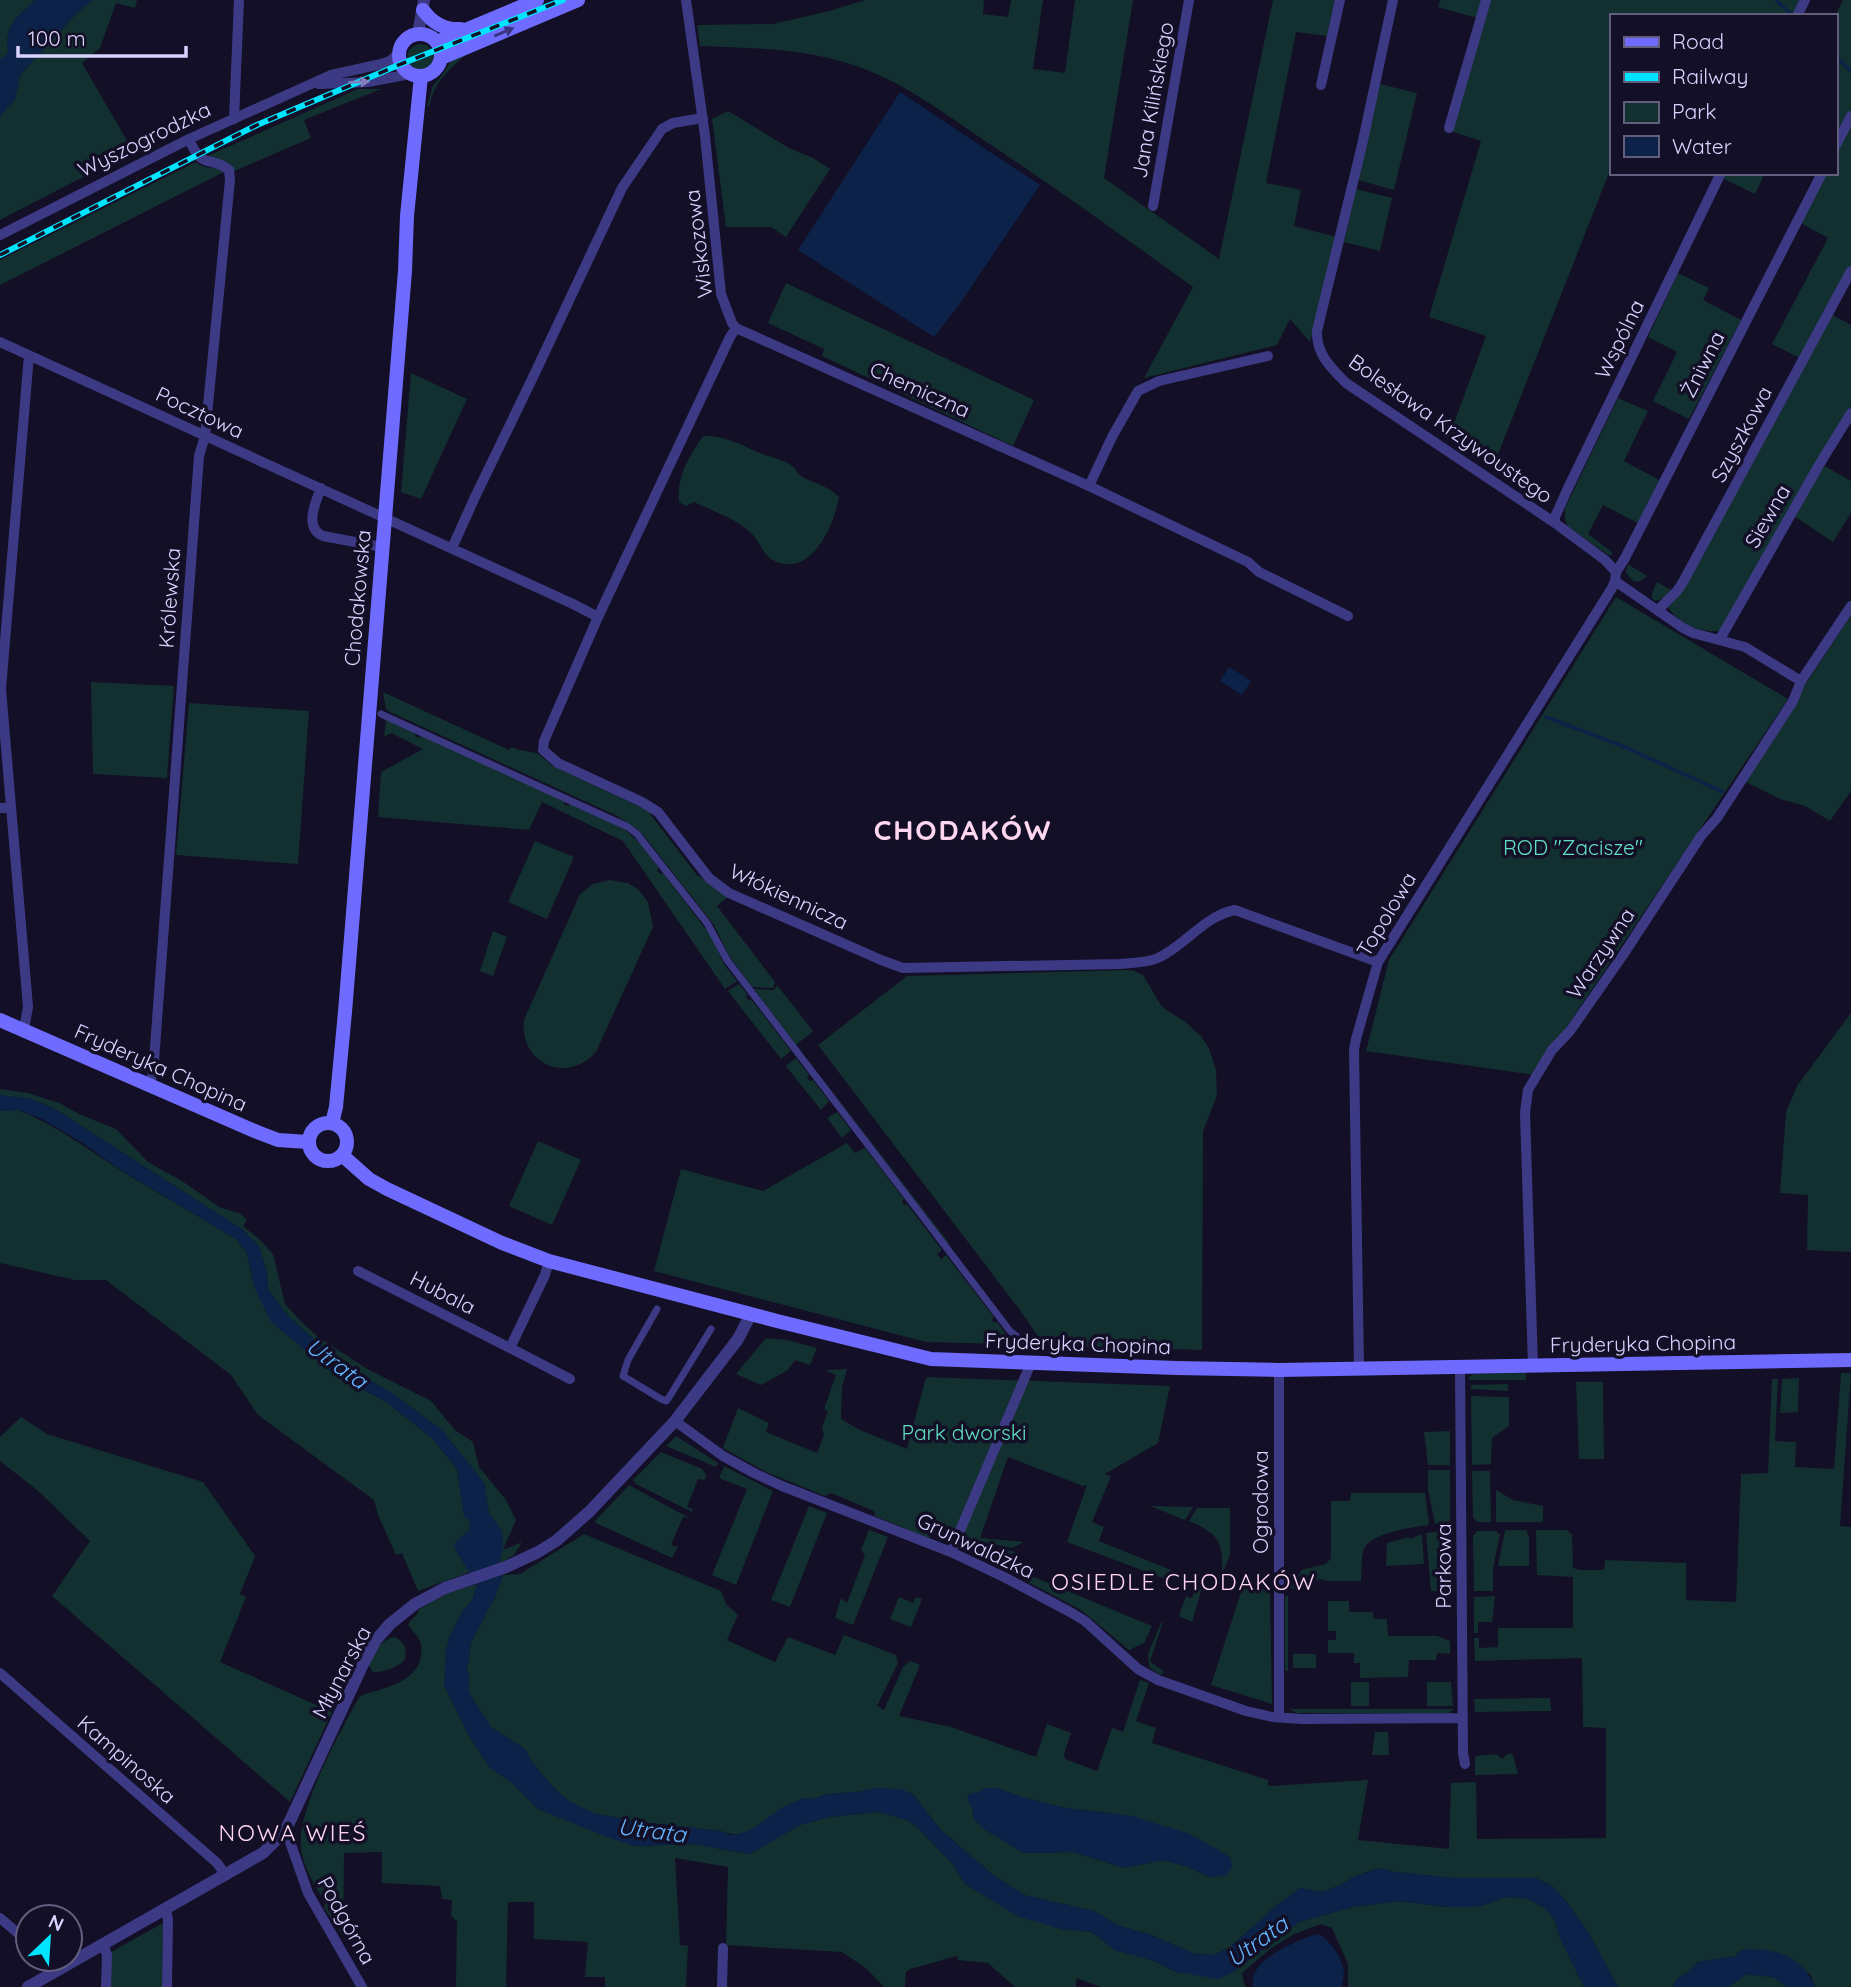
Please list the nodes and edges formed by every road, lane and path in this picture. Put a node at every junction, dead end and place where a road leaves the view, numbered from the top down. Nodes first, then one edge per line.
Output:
1 (239, 0) edge
2 (537, 0) edge
3 (578, 0) edge
4 (686, 0) edge
5 (1189, 0) edge
6 (1340, 0) edge
7 (1393, 0) edge
8 (1486, 0) edge
9 (424, 5) edge
10 (466, 28) junction
11 (418, 34) junction
12 (437, 41) junction
13 (399, 53) junction
14 (441, 58) junction
15 (416, 75) junction
16 (308, 85) junction
17 (1321, 85) dead end
18 (1851, 116) edge
19 (703, 118) junction
20 (234, 119) junction
21 (1449, 128) dead end
22 (189, 139) junction
23 (1837, 143) edge
24 (1720, 175) edge
25 (1821, 175) edge
26 (1153, 206) dead end
27 (0, 234) edge
28 (1851, 271) edge
29 (736, 328) junction
30 (0, 342) edge
31 (29, 355) junction
32 (1268, 356) dead end
33 (1851, 413) edge
34 (205, 436) junction
35 (1088, 486) junction
36 (321, 488) junction
37 (385, 516) junction
38 (1555, 523) junction
39 (382, 547) junction
40 (453, 548) junction
41 (1616, 577) junction
42 (1851, 606) edge
43 (1658, 610) junction
44 (1348, 616) dead end
45 (598, 617) junction
46 (1720, 639) junction
47 (1801, 681) junction
48 (381, 714) dead end
49 (6, 808) edge
50 (1378, 962) junction
51 (0, 1020) edge
52 (24, 1029) junction
53 (149, 1084) junction
54 (332, 1123) junction
55 (308, 1142) junction
56 (342, 1156) junction
57 (550, 1261) junction
58 (358, 1271) dead end
59 (657, 1309) dead end
60 (751, 1314) junction
61 (711, 1329) dead end
62 (1032, 1345) dead end
63 (510, 1348) junction
64 (1851, 1360) edge
65 (1031, 1363) junction
66 (1534, 1366) junction
67 (1461, 1367) junction
68 (1359, 1368) junction
69 (1279, 1370) junction
70 (570, 1379) dead end
71 (675, 1421) junction
72 (951, 1552) junction
73 (0, 1674) edge
74 (1279, 1717) junction
75 (1463, 1718) junction
76 (1465, 1764) dead end
77 (283, 1833) junction
78 (226, 1875) junction
79 (166, 1909) junction
80 (0, 1918) edge
81 (14, 1930) edge
82 (103, 1944) junction
83 (723, 1948) dead end
84 (84, 1955) edge
85 (52, 1973) edge
86 (28, 1987) edge
87 (106, 1987) edge
88 (167, 1987) edge
89 (362, 1987) edge
90 (722, 1987) edge

1 - 20 street
2 - 10 main road
14 -> 3 main road
4 - 19 street, Wiskozowa
5 - 26 street, Jana Kilińskiego
6 - 17 street
7 - 38 street, Bolesława Krzywoustego
8 - 21 street
9 - 10 main road
9 - 11 street
10 - 12 main road
11 - 12 main road
11 - 13 main road
12 - 14 main road
13 - 15 main road
13 - 16 street, Wyszogrodzka
14 - 15 main road
16 -> 15 street, Wyszogrodzka
15 - 37 main road, Chodakowska
16 - 20 street, Wyszogrodzka
18 - 23 street
19 - 29 street, Wiskozowa
19 - 40 street
20 - 22 street, Wyszogrodzka
22 - 27 street, Wyszogrodzka
22 - 34 street, Królewska
24 - 38 street, Wspólna
25 - 41 street, Żniwna
28 - 43 street, Szyszkowa
29 - 35 street, Chemiczna
29 - 45 street
30 - 31 street, Pocztowa
31 - 34 street, Pocztowa
31 - 49 street
32 - 35 street
33 - 46 street, Siewna
34 - 36 street, Pocztowa
34 - 53 street, Królewska
35 - 44 street, Chemiczna
36 - 37 street, Pocztowa
36 - 39 street
37 - 39 main road, Chodakowska
37 - 40 street
38 - 41 street, Bolesława Krzywoustego
39 - 54 main road, Chodakowska
40 - 45 street
41 - 43 street, Bolesława Krzywoustego
41 - 50 street, Topolowa
42 - 47 street, Warzywna
43 - 46 street, Bolesława Krzywoustego
45 - 50 street, Włókiennicza
46 - 47 street, Bolesława Krzywoustego
47 - 66 street, Warzywna
48 - 62 street
49 - 52 street
50 - 68 street, Topolowa
51 - 52 main road, Fryderyka Chopina
52 - 53 main road, Fryderyka Chopina
53 - 55 main road, Fryderyka Chopina
54 - 55 main road
54 - 56 main road
55 - 56 main road
56 - 57 main road, Fryderyka Chopina
57 - 60 main road, Fryderyka Chopina
57 - 63 street
58 - 63 street, Hubala
59 - 61 street
60 - 65 main road, Fryderyka Chopina
60 - 71 street, Młynarska
63 - 70 street, Hubala
64 - 66 main road, Fryderyka Chopina
65 - 69 main road, Fryderyka Chopina
65 - 72 street
66 - 67 main road, Fryderyka Chopina
67 - 68 main road, Fryderyka Chopina
67 - 75 street, Parkowa
68 - 69 main road, Fryderyka Chopina
69 - 74 street, Ogrodowa
71 - 72 street, Grunwaldzka
71 - 77 street, Młynarska
72 - 74 street, Grunwaldzka
73 - 78 street, Kampinoska
74 - 75 street, Grunwaldzka
75 - 76 street, Parkowa
77 - 78 street, Młynarska
77 - 89 street, Podgórna
78 - 79 street, Młynarska
79 - 82 street, Młynarska
79 - 88 street
80 - 81 street
82 - 84 street, Młynarska
82 - 87 street
83 - 90 street
85 - 86 street, Młynarska

